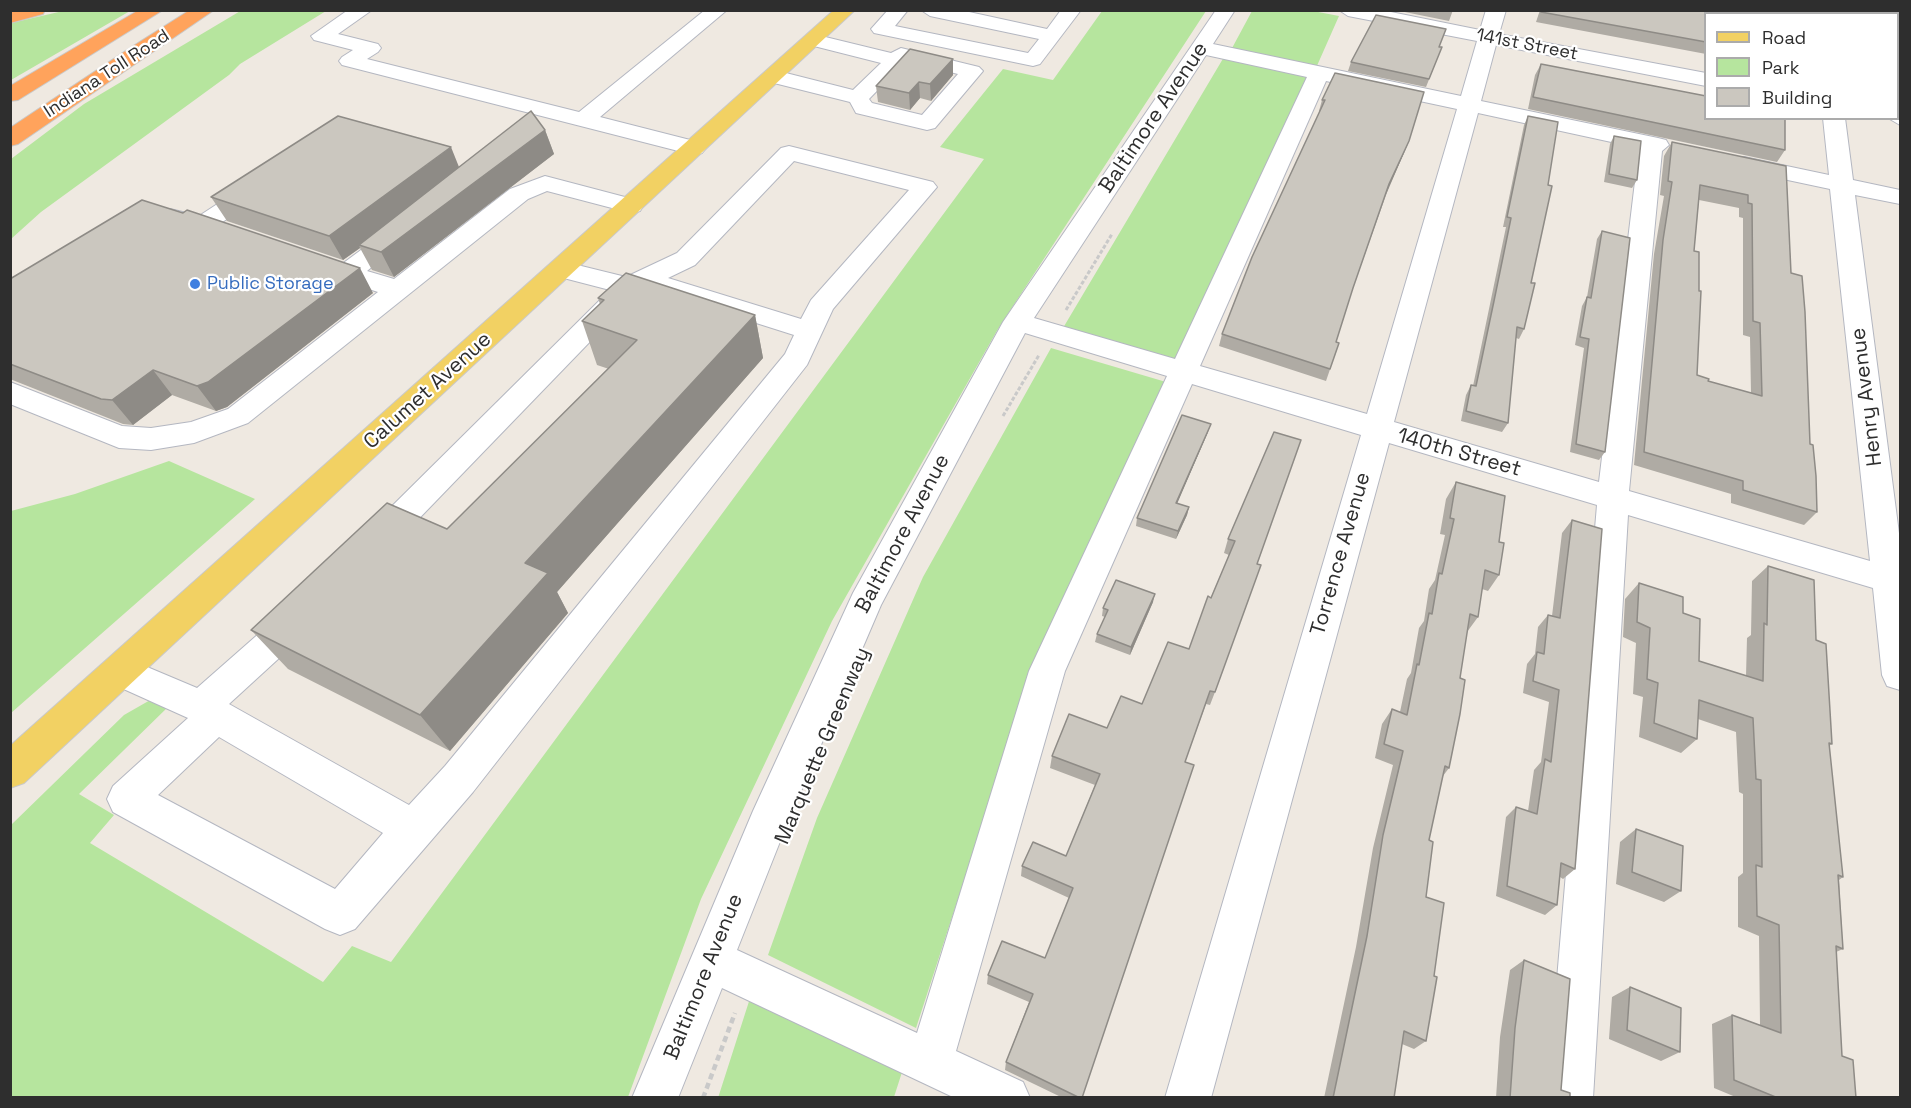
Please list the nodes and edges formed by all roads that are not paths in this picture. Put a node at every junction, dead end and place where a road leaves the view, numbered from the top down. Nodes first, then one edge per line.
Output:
1 (36, 10) edge
2 (154, 10) edge
3 (205, 10) edge
4 (363, 10) edge
5 (718, 10) edge
6 (846, 10) edge
7 (899, 10) edge
8 (930, 10) edge
9 (1072, 10) edge
10 (1226, 10) edge
11 (1352, 11) edge
12 (10, 17) edge
13 (1492, 24) edge
14 (1052, 36) junction
15 (813, 40) junction
16 (1202, 48) junction
17 (895, 60) junction
18 (1319, 73) junction
19 (774, 76) junction
20 (1704, 79) edge
21 (10, 95) edge
22 (858, 98) junction
23 (1469, 105) junction
24 (583, 120) junction
25 (1834, 120) edge
26 (10, 139) edge
27 (1651, 144) junction
28 (694, 148) junction
29 (1684, 151) edge
30 (1718, 158) edge
31 (280, 174) edge
32 (1842, 185) junction
33 (1900, 197) edge
34 (631, 206) junction
35 (420, 217) edge
36 (148, 219) edge
37 (203, 224) junction
38 (236, 235) edge
39 (561, 269) junction
40 (637, 282) junction
41 (398, 289) junction
42 (1017, 322) junction
43 (810, 330) junction
44 (1182, 371) junction
45 (10, 392) edge
46 (1376, 429) junction
47 (1613, 498) junction
48 (385, 538) edge
49 (1895, 582) edge
50 (322, 598) edge
51 (121, 671) junction
52 (1900, 675) edge
53 (208, 712) junction
54 (10, 771) edge
55 (413, 830) junction
56 (729, 969) junction
57 (931, 1060) junction
58 (655, 1098) edge
59 (1007, 1098) edge
60 (1188, 1098) edge
61 (1570, 1098) edge

1 - 12 highway
2 - 21 highway, Indiana Toll Road
3 - 26 highway, Indiana Toll Road
4 - 24 street
5 - 24 street
6 - 15 main road, Calumet Avenue
7 - 14 street
8 - 14 street
9 - 14 street
10 - 16 street, Baltimore Avenue
11 - 13 street, 141st Street
13 - 20 street, 141st Street
13 - 23 street, Torrence Avenue
15 - 17 street
15 - 19 main road, Calumet Avenue
16 - 18 street
16 - 42 street, Baltimore Avenue
17 - 22 street
17 - 22 street
18 - 23 street
18 - 44 street
19 - 22 street
19 - 28 main road, Calumet Avenue
23 - 27 street
23 - 46 street, Torrence Avenue
24 - 28 street
25 - 32 street, Henry Avenue
27 - 29 street
27 - 47 street
28 - 34 main road, Calumet Avenue
30 - 32 street
31 - 37 street
32 - 33 street
32 - 49 street, Henry Avenue
34 - 39 main road, Calumet Avenue
34 - 41 street
35 - 41 street
36 - 37 street
37 - 38 street
39 - 40 street
39 - 51 main road, Calumet Avenue
40 - 43 street
40 - 43 street
40 - 48 street
41 - 45 street
42 - 44 street, 140th Street
42 - 56 street, Baltimore Avenue
43 - 55 street
44 - 46 street, 140th Street
44 - 57 street
46 - 47 street, 140th Street
46 - 60 street, Torrence Avenue
47 - 49 street, 140th Street
47 - 61 street
49 - 52 street, Henry Avenue
50 - 53 street
51 - 53 street
51 - 54 main road, Calumet Avenue
53 - 55 street
53 - 55 street
56 - 57 street
56 - 58 street, Baltimore Avenue
57 - 59 street

